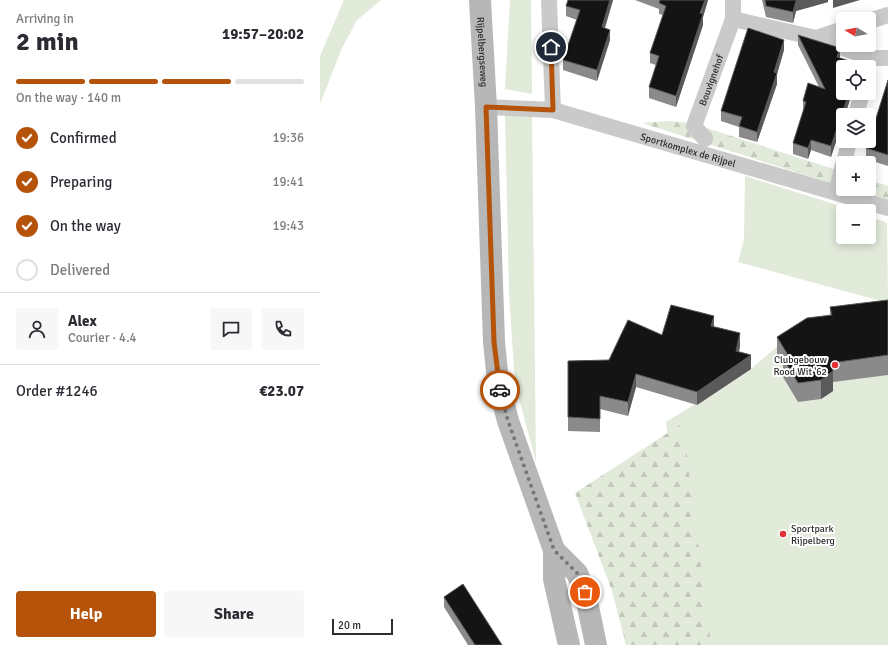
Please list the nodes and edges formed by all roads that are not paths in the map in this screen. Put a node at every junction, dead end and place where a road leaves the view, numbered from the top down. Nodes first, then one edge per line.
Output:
1 (480, 0) edge
2 (549, 0) edge
3 (732, 0) edge
4 (888, 15) edge
5 (733, 19) junction
6 (876, 19) edge
7 (836, 31) edge
8 (816, 38) junction
9 (888, 58) edge
10 (864, 60) edge
11 (876, 61) edge
12 (486, 107) junction
13 (553, 110) junction
14 (705, 138) dead end
15 (888, 208) edge
16 (554, 550) junction
17 (569, 645) edge
18 (596, 645) edge

1 - 12 street, Rijpelbergseweg
2 - 13 street
3 - 5 street, Bouvignehof
4 - 6 street
5 - 8 street
5 - 14 street, Bouvignehof
7 - 8 street
8 - 10 street
9 - 11 street
12 - 13 street, Sportkomplex de Rijpel
12 - 16 street, Rijpelbergseweg
13 - 15 street, Sportkomplex de Rijpel
16 - 17 street, Rijpelbergseweg
16 - 18 street, Rijpelbergseweg

